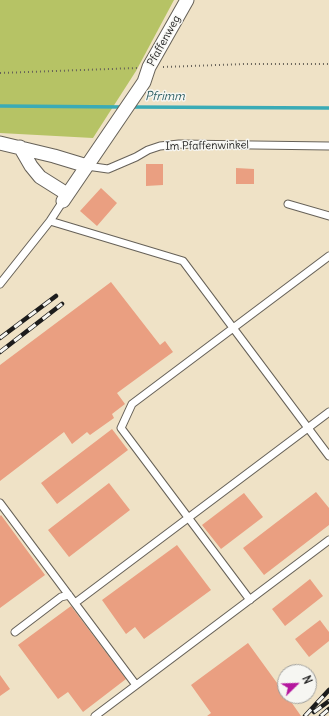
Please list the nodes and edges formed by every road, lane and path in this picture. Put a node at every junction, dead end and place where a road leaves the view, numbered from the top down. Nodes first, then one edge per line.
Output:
1 (187, 0) edge
2 (0, 144) edge
3 (329, 146) edge
4 (20, 147) junction
5 (87, 166) junction
6 (65, 198) junction
7 (288, 204) dead end
8 (329, 216) edge
9 (50, 220) junction
10 (329, 256) edge
11 (0, 284) edge
12 (233, 328) junction
13 (329, 412) edge
14 (308, 428) junction
15 (329, 456) edge
16 (0, 503) edge
17 (188, 518) junction
18 (329, 540) edge
19 (69, 595) junction
20 (250, 600) junction
21 (75, 603) junction
22 (15, 632) dead end
23 (136, 685) junction
24 (95, 716) edge

1 - 5 street, Pfaffenweg
2 - 4 street, Im Pfaffenwinkel
3 - 5 lane, Im Pfaffenwinkel
4 - 5 street, Im Pfaffenwinkel
4 - 6 street
5 - 6 street, Pfaffenweg
6 - 9 lane
7 - 8 lane
9 - 11 lane
9 - 12 lane
10 - 12 lane
12 - 14 lane
12 - 17 lane
13 - 14 lane
14 - 15 lane
14 - 17 lane
16 - 19 lane
17 - 20 lane
17 - 21 lane
18 - 20 lane
19 - 21 lane
19 - 22 lane
20 - 23 lane
21 - 23 lane
23 - 24 lane

